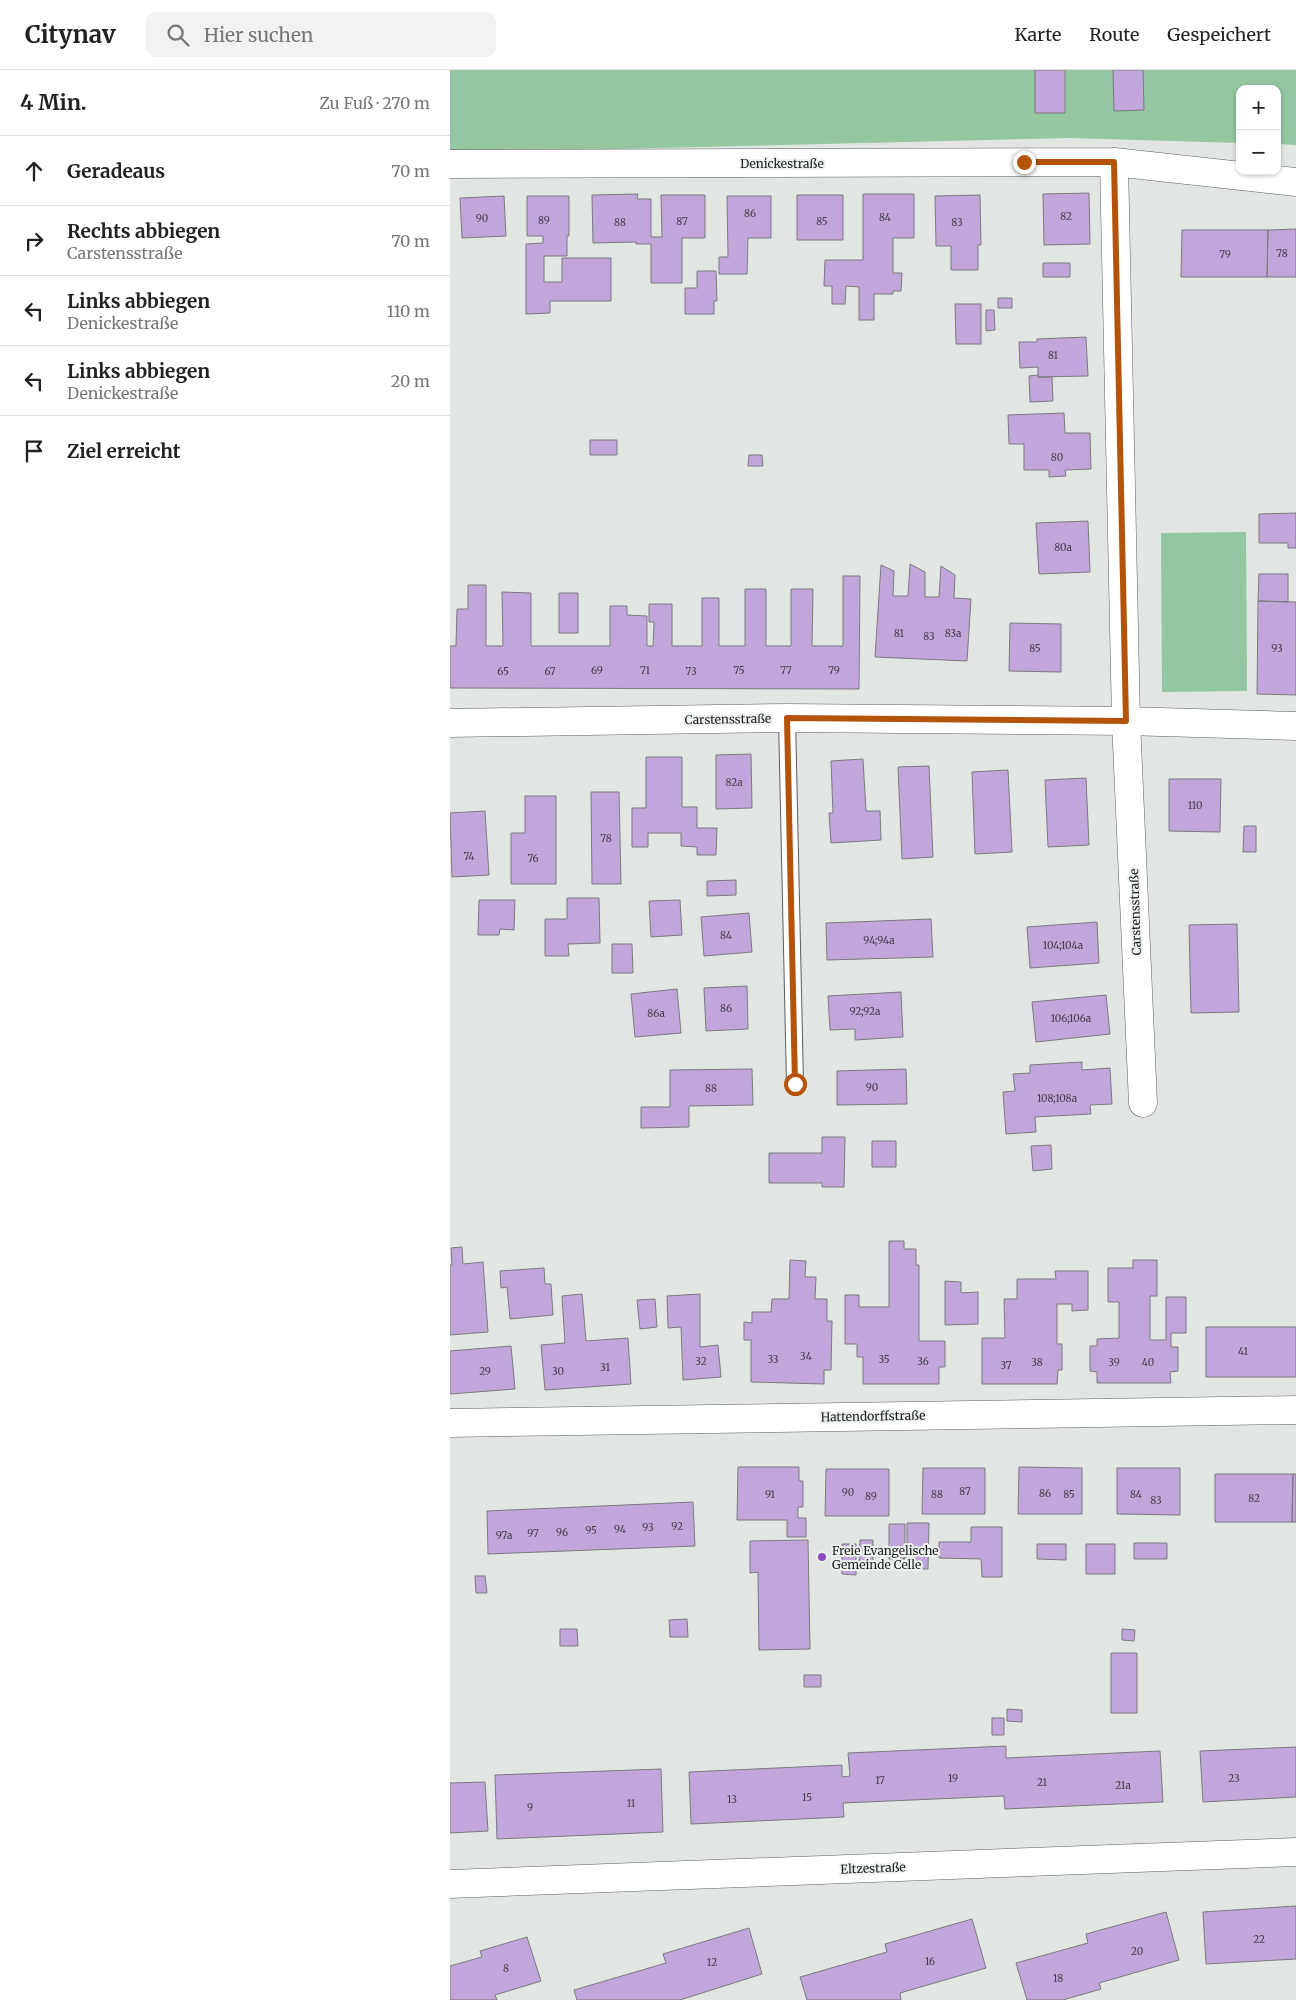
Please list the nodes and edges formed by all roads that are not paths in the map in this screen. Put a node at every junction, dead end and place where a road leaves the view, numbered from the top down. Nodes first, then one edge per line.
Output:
1 (1114, 162) junction
2 (450, 164) edge
3 (1296, 182) edge
4 (787, 718) junction
5 (1126, 721) junction
6 (450, 723) edge
7 (1296, 726) edge
8 (795, 1084) dead end
9 (1143, 1103) dead end
10 (1296, 1410) edge
11 (450, 1423) edge
12 (1296, 1852) edge
13 (450, 1884) edge

1 - 2 street, Denickestraße
1 - 3 street, Denickestraße
1 - 5 street
4 - 5 street, Carstensstraße
4 - 6 street, Carstensstraße
4 - 8 lane
5 - 7 street, Carstensstraße
5 - 9 street, Carstensstraße
10 - 11 street, Hattendorffstraße
12 - 13 street, Eltzestraße

